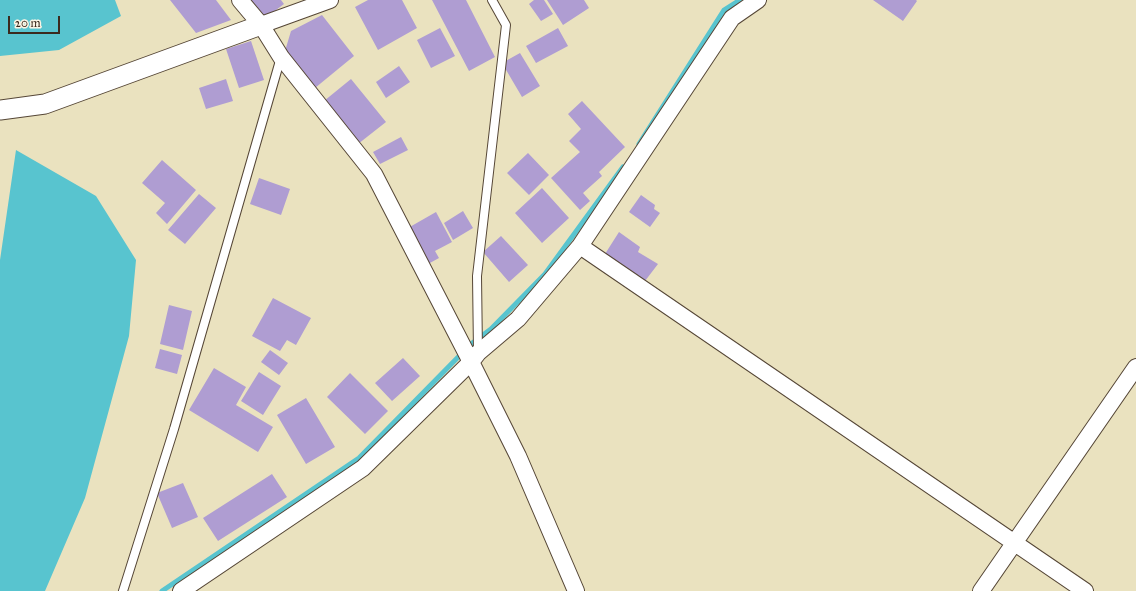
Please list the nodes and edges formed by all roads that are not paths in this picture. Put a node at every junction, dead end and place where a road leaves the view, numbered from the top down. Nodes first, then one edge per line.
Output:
1 (240, 0) edge
2 (330, 0) edge
3 (492, 0) edge
4 (758, 0) edge
5 (261, 25) junction
6 (281, 57) junction
7 (0, 110) edge
8 (580, 246) junction
9 (474, 357) junction
10 (1136, 367) edge
11 (1015, 543) junction
12 (123, 591) edge
13 (181, 591) edge
14 (576, 591) edge
15 (981, 591) edge
16 (1085, 591) edge

1 - 5 street
2 - 5 street
3 - 9 lane
4 - 8 street
5 - 6 street
5 - 7 street
6 - 9 street
6 - 12 lane
8 - 9 street
8 - 11 street
9 - 13 street
9 - 14 street
10 - 11 street
11 - 15 street
11 - 16 street

